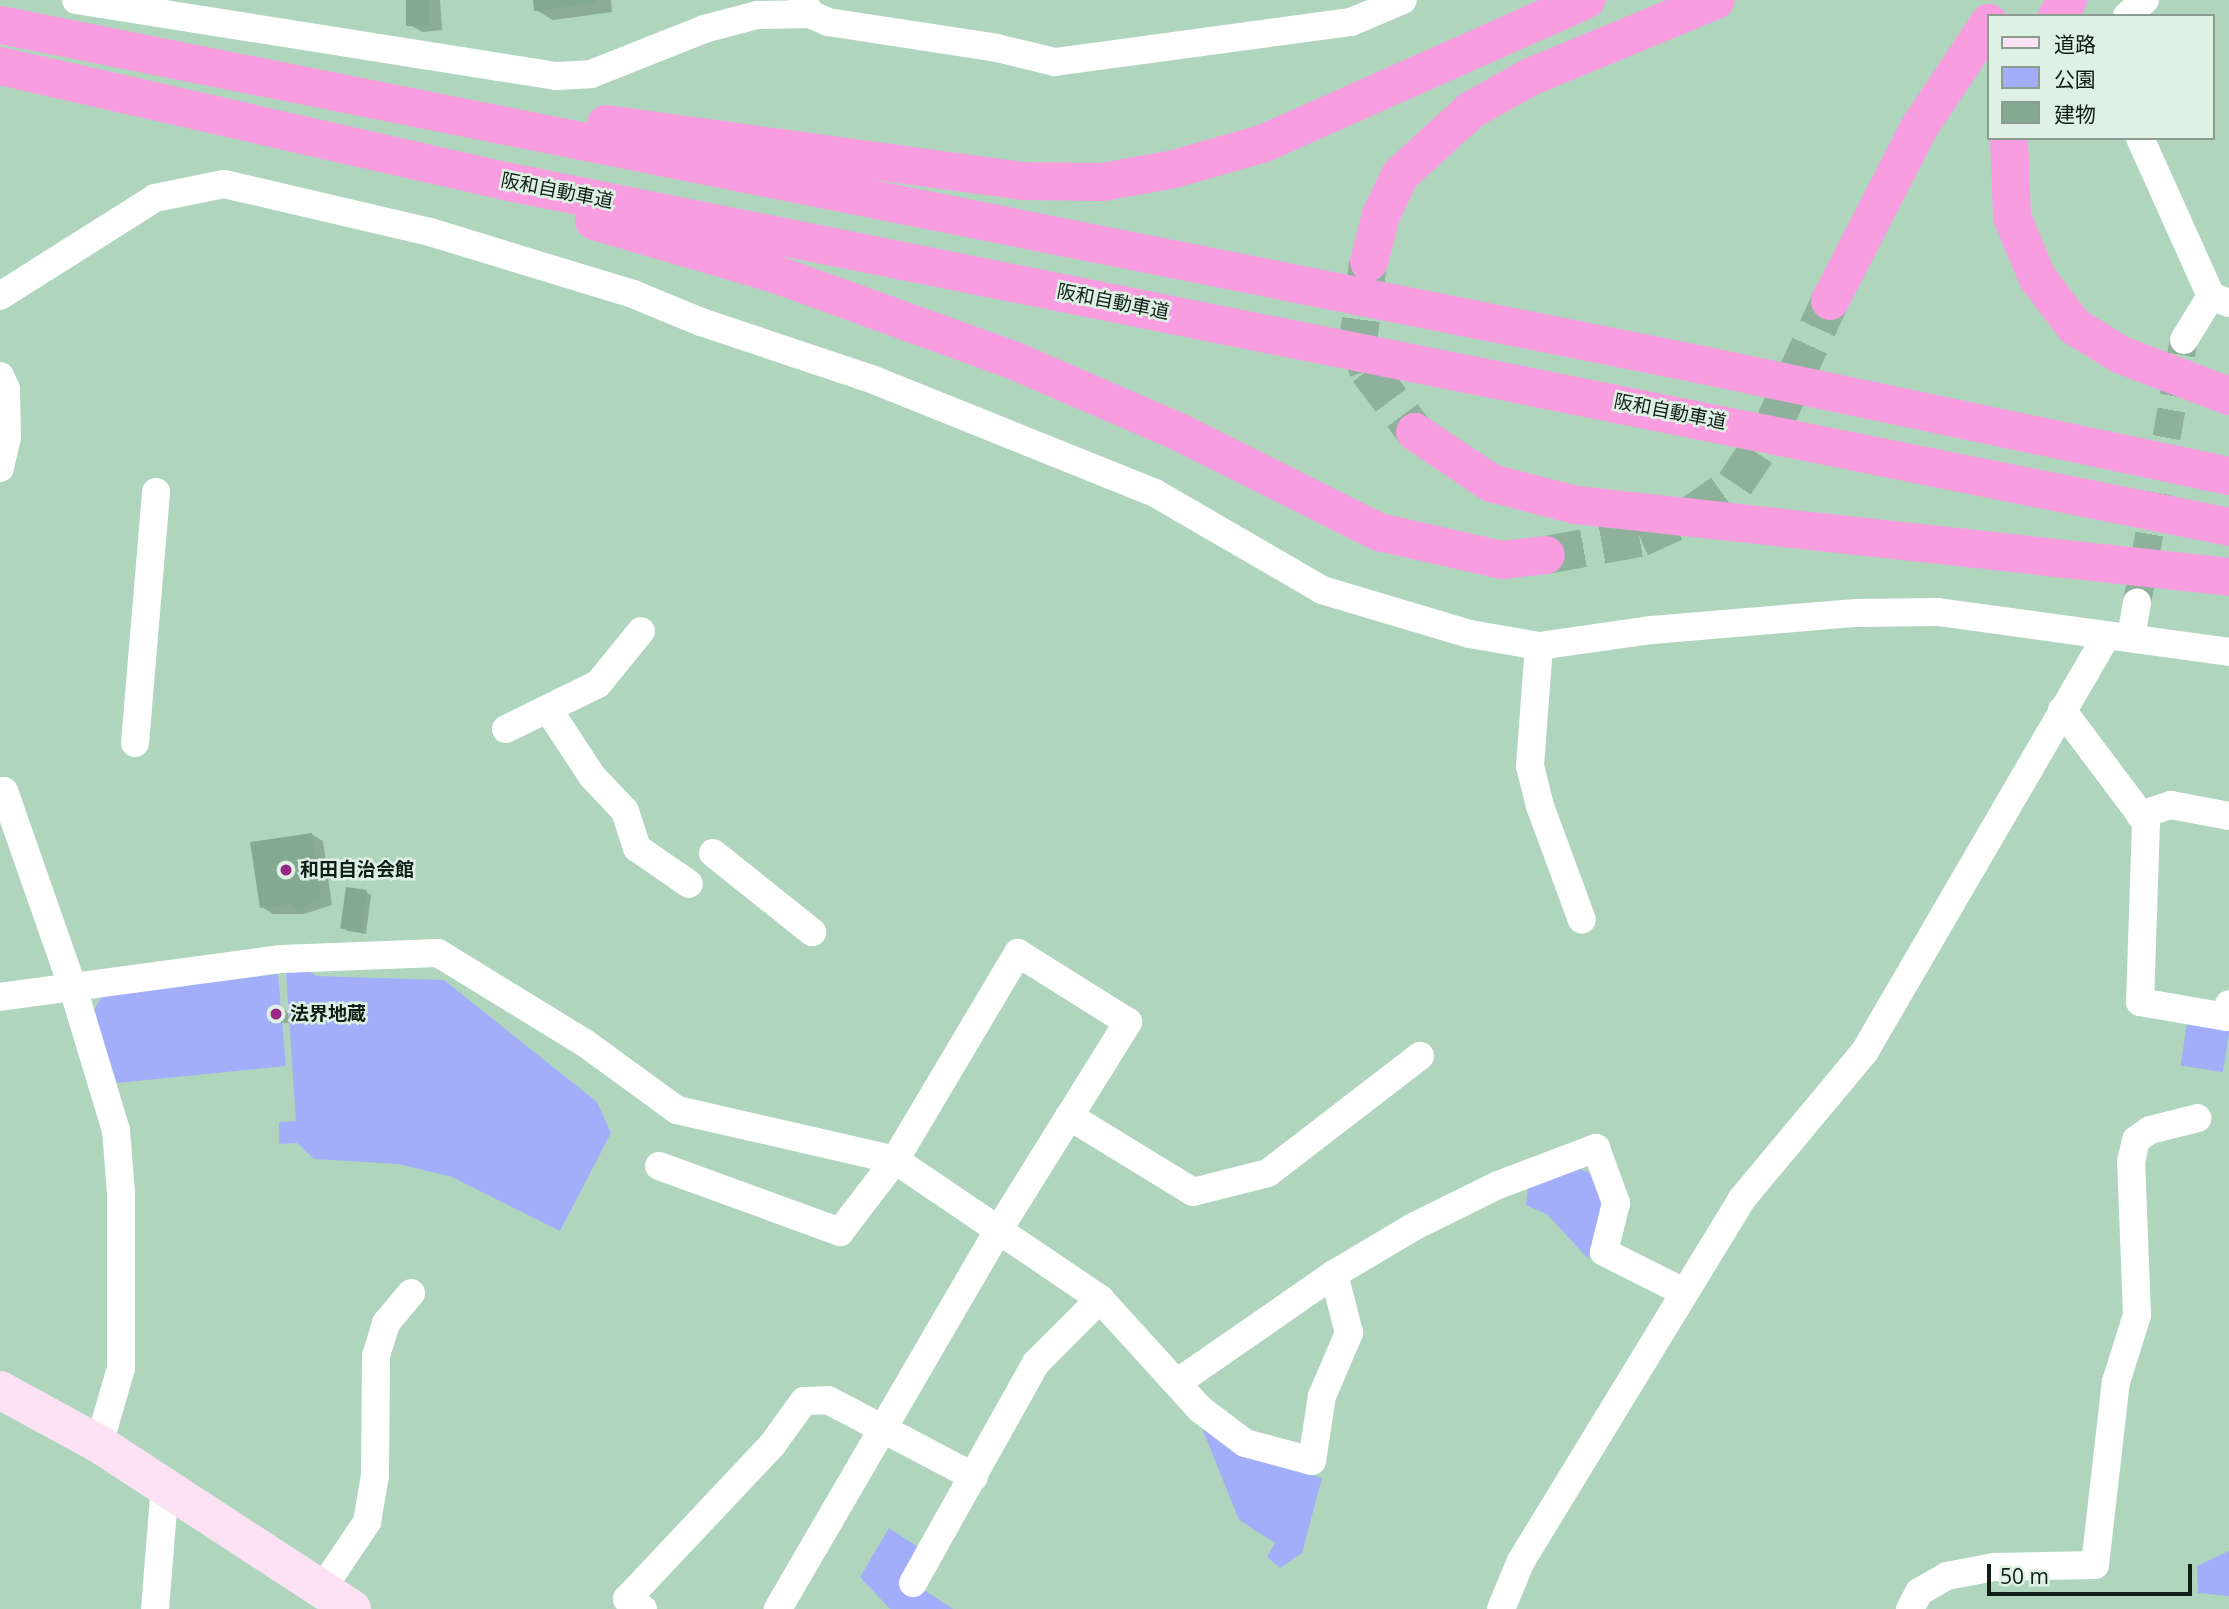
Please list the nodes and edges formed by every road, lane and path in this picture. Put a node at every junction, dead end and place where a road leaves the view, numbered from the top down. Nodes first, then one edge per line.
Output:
1 (76, 0) edge
2 (1403, 0) edge
3 (1586, 0) edge
4 (1716, 0) edge
5 (2145, 0) edge
6 (806, 7) edge
7 (2129, 14) edge
8 (1988, 24) edge
9 (0, 25) edge
10 (0, 66) edge
11 (208, 70) junction
12 (2009, 140) edge
13 (2141, 140) edge
14 (509, 182) junction
15 (1369, 262) tunnel mouth
16 (0, 296) edge
17 (1830, 300) tunnel mouth
18 (2220, 300) edge
19 (2185, 340) tunnel mouth
20 (0, 376) edge
21 (2229, 397) edge
22 (1415, 432) tunnel mouth
23 (0, 468) edge
24 (2229, 476) edge
25 (156, 492) dead end
26 (2229, 527) edge
27 (1546, 555) tunnel mouth
28 (2229, 577) edge
29 (2137, 603) tunnel mouth
30 (640, 631) dead end
31 (2119, 636) junction
32 (1539, 646) junction
33 (2229, 652) edge
34 (548, 709) junction
35 (2062, 710) junction
36 (506, 729) dead end
37 (135, 743) dead end
38 (0, 793) edge
39 (2140, 815) junction
40 (2229, 816) edge
41 (713, 853) dead end
42 (689, 884) dead end
43 (1582, 920) dead end
44 (811, 932) dead end
45 (73, 988) junction
46 (0, 997) edge
47 (2229, 1004) edge
48 (1420, 1056) dead end
49 (1069, 1116) junction
50 (2198, 1118) dead end
51 (895, 1160) junction
52 (659, 1166) dead end
53 (999, 1229) junction
54 (1334, 1274) junction
55 (1682, 1291) junction
56 (411, 1293) dead end
57 (1100, 1299) junction
58 (1178, 1382) junction
59 (0, 1390) edge
60 (883, 1431) junction
61 (99, 1444) junction
62 (974, 1477) junction
63 (165, 1486) junction
64 (913, 1583) dead end
65 (337, 1599) edge
66 (155, 1609) edge
67 (643, 1609) edge
68 (778, 1609) edge
69 (1501, 1609) edge
70 (1910, 1609) edge

1 - 6 street
2 - 6 street
3 - 11 highway
4 - 15 highway
5 - 7 street
8 - 17 highway
9 - 11 highway
10 - 14 highway, 阪和自動車道
11 - 24 highway
12 - 21 highway
13 - 18 street
14 - 26 highway, 阪和自動車道
14 - 27 highway
16 - 32 street
18 - 19 street
20 - 23 street
22 - 28 highway
25 - 37 street
29 - 31 street
30 - 34 street
31 - 32 street
31 - 33 street
31 - 35 street
32 - 43 street
34 - 36 street
34 - 42 street
35 - 39 street
35 - 55 street
38 - 45 street
39 - 40 street
39 - 47 street
41 - 44 street
45 - 46 street
45 - 51 street
45 - 61 street
48 - 49 street
49 - 51 street
49 - 53 street
50 - 70 street
51 - 52 street
51 - 53 street
53 - 57 street
53 - 60 street
54 - 55 street
54 - 58 street
54 - 58 street
55 - 69 street
56 - 65 street
57 - 58 street
57 - 62 street
59 - 61 street
60 - 62 street
60 - 67 street
60 - 68 street
61 - 63 street
62 - 64 street
63 - 65 street
63 - 66 street

